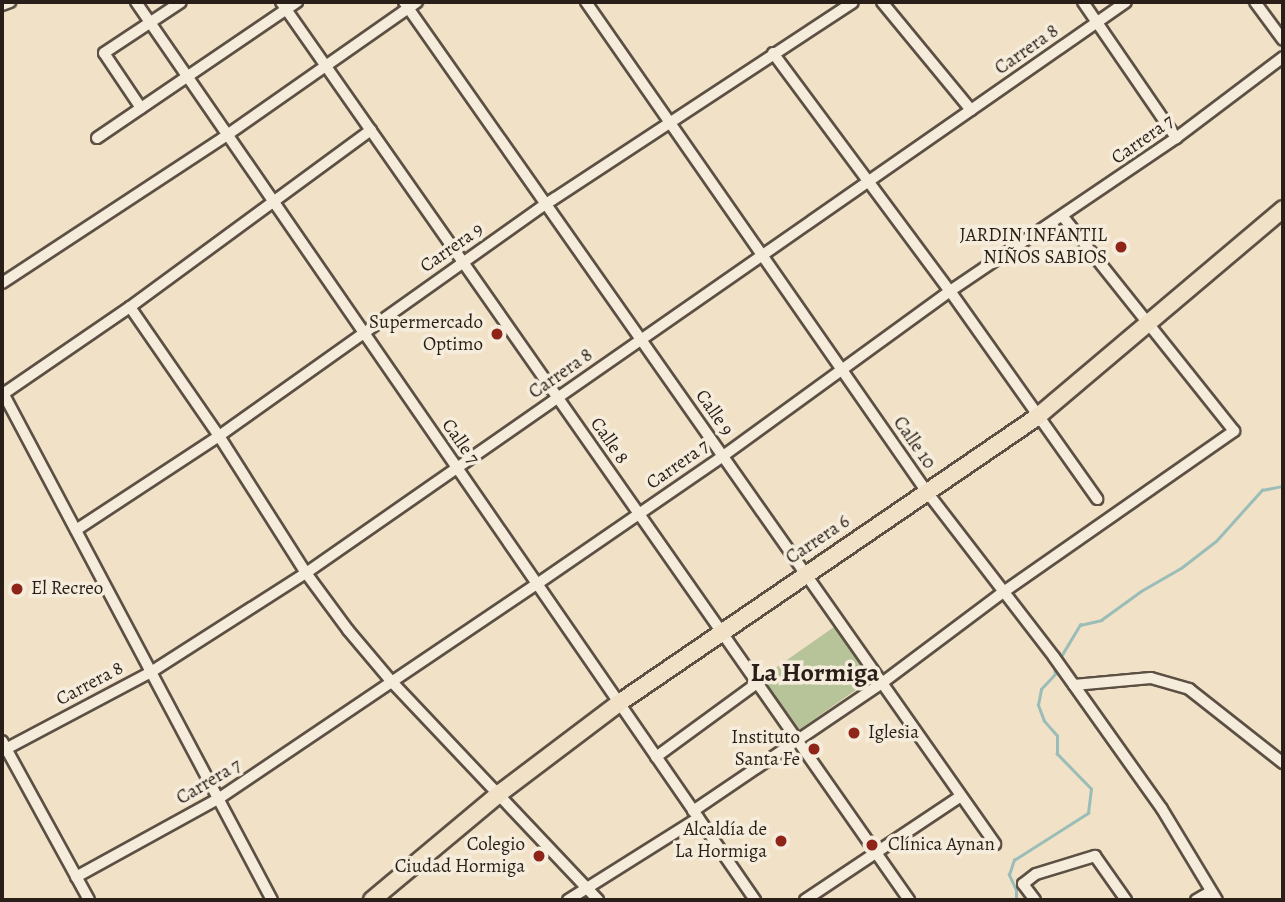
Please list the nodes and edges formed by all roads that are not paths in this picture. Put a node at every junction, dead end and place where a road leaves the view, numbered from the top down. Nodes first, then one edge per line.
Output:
1 (10, 2) edge
2 (136, 2) edge
3 (181, 2) edge
4 (297, 2) edge
5 (586, 2) edge
6 (853, 2) edge
7 (882, 2) edge
8 (1083, 2) edge
9 (1126, 2) edge
10 (1255, 2) edge
11 (409, 4) edge
12 (2, 5) edge
13 (283, 5) edge
14 (149, 22) junction
15 (1097, 23) junction
16 (1283, 40) edge
17 (773, 53) junction
18 (1283, 57) edge
19 (325, 65) junction
20 (187, 77) junction
21 (141, 108) junction
22 (971, 110) junction
23 (670, 122) junction
24 (370, 130) junction
25 (227, 135) junction
26 (97, 138) dead end
27 (1176, 138) junction
28 (869, 182) junction
29 (273, 201) junction
30 (546, 204) junction
31 (1283, 209) edge
32 (1063, 217) junction
33 (763, 255) junction
34 (463, 262) junction
35 (2, 282) edge
36 (950, 291) junction
37 (130, 307) junction
38 (1149, 324) junction
39 (363, 332) junction
40 (640, 339) junction
41 (842, 369) junction
42 (3, 393) edge
43 (558, 398) junction
44 (1037, 416) junction
45 (219, 436) junction
46 (723, 456) junction
47 (457, 469) junction
48 (927, 492) junction
49 (1097, 499) dead end
50 (639, 514) junction
51 (76, 530) junction
52 (306, 573) junction
53 (805, 574) junction
54 (537, 584) junction
55 (1003, 593) junction
56 (721, 632) junction
57 (151, 672) junction
58 (392, 682) junction
59 (757, 683) junction
60 (882, 683) junction
61 (1074, 685) junction
62 (619, 703) junction
63 (797, 740) junction
64 (3, 747) edge
65 (656, 757) junction
66 (1283, 763) edge
67 (500, 793) junction
68 (961, 796) junction
69 (218, 799) junction
70 (696, 814) junction
71 (995, 844) dead end
72 (875, 852) junction
73 (76, 877) junction
74 (587, 886) junction
75 (1213, 896) edge
76 (89, 900) edge
77 (272, 900) edge
78 (372, 900) edge
79 (568, 900) edge
80 (598, 900) edge
81 (755, 900) edge
82 (805, 900) edge
83 (909, 900) edge
84 (1035, 900) edge
85 (1126, 900) edge
86 (1196, 900) edge

1 - 12 street
2 - 14 street, Calle 7
3 - 14 street
4 - 13 street
5 - 23 street, Calle 10
6 - 17 street, Carrera 9
7 - 22 street
8 - 15 street
9 - 15 street, Carrera 8
10 - 16 street
11 - 19 street
11 - 30 street, Calle 9
13 - 19 street, Calle 8
13 - 20 street
14 - 20 street, Calle 7
14 - 21 street
15 - 22 street, Carrera 8
15 - 27 street
17 - 23 street, Carrera 9
17 - 28 street
18 - 27 street, Carrera 7
19 - 24 street, Calle 8
19 - 25 street
20 - 21 street
20 - 25 street, Calle 7
21 - 26 street
22 - 28 street, Carrera 8
23 - 30 street, Carrera 9
23 - 33 street, Calle 10
24 - 29 street
24 - 34 street, Calle 8
25 - 29 street, Calle 7
25 - 35 street
27 - 32 street, Carrera 7
28 - 33 street, Carrera 8
28 - 36 street
29 - 37 street
29 - 39 street, Calle 7
30 - 34 street, Carrera 9
30 - 40 street, Calle 9
31 - 38 main road, Carrera 6
32 - 36 street, Carrera 7
32 - 38 street
33 - 40 street, Carrera 8
33 - 41 street, Calle 10
34 - 39 street, Carrera 9
34 - 43 street, Calle 8
36 - 41 street, Carrera 7
36 - 44 street
37 - 42 street
37 - 45 street
38 - 44 main road, Carrera 6
38 - 55 street
39 - 45 street, Carrera 9
39 - 47 street, Calle 7
40 - 43 street, Carrera 8
40 - 46 street, Calle 9
41 - 46 street, Carrera 7
41 - 48 street, Calle 10
42 - 51 street
43 - 47 street, Carrera 8
43 - 50 street, Calle 8
44 - 48 main road, Carrera 6
44 - 49 street
45 - 51 street, Carrera 9
45 - 52 street
46 - 50 street, Carrera 7
46 - 53 street, Calle 9
47 - 52 street, Carrera 8
47 - 54 street, Calle 7
48 - 53 main road, Carrera 6
48 - 55 street, Calle 10
50 - 54 street, Carrera 7
50 - 56 street, Calle 8
51 - 57 street
52 - 57 street, Carrera 8
52 - 58 street
53 - 56 main road, Carrera 6
53 - 60 street, Calle 9
54 - 58 street, Carrera 7
54 - 62 street, Calle 7
55 - 60 street
55 - 61 street, Calle 10
56 - 59 street, Calle 8
56 - 62 main road, Carrera 6
57 - 64 street, Carrera 8
57 - 69 street
58 - 67 street
58 - 69 street, Carrera 7
59 - 63 street, Calle 8
59 - 65 street
60 - 63 street
60 - 68 street, Calle 9
61 - 66 street
61 - 75 street, Calle 10
62 - 65 street, Calle 7
62 - 67 main road, Carrera 6
63 - 70 street
63 - 72 street, Calle 8
64 - 73 street
65 - 70 street, Calle 7
67 - 74 street
67 - 78 main road, Carrera 6
68 - 71 street, Calle 9
68 - 72 street
69 - 73 street, Carrera 7
69 - 77 street
70 - 74 street
70 - 81 street, Calle 7
72 - 82 street
72 - 83 street, Calle 8
73 - 76 street
74 - 79 street
74 - 80 street
75 - 86 street
84 - 85 street

